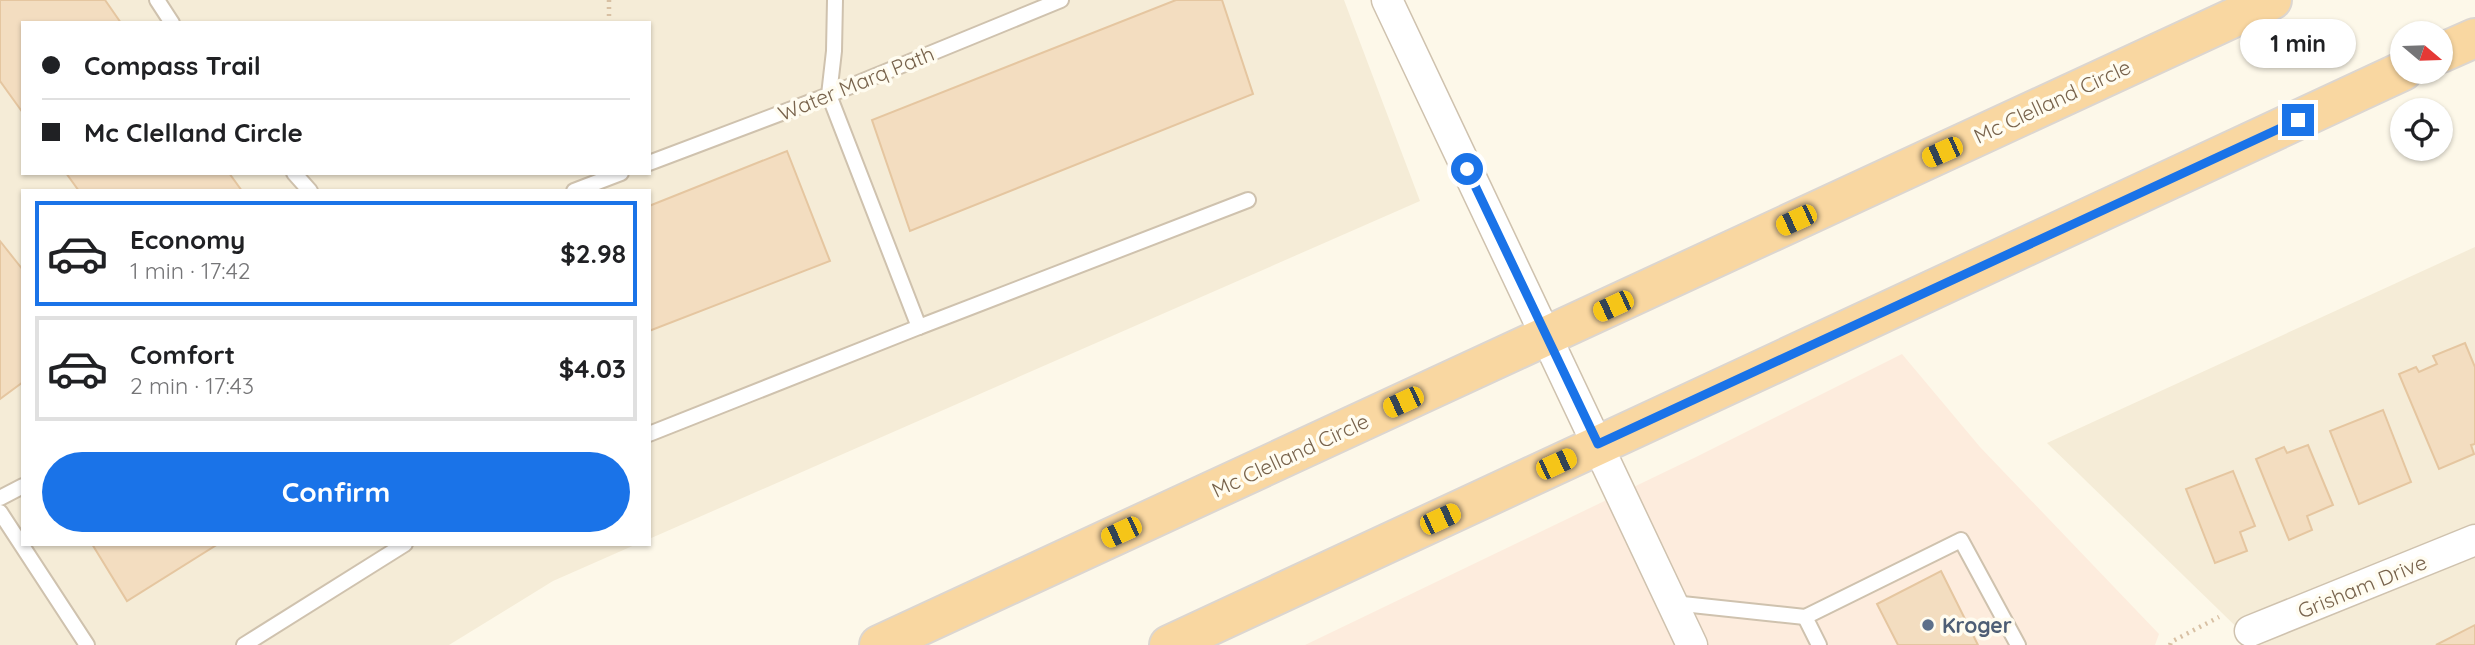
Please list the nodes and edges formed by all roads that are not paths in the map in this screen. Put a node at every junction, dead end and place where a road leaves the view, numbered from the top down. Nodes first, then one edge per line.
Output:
1 (157, 0) edge
2 (835, 0) edge
3 (1020, 0) edge
4 (1061, 0) edge
5 (1387, 0) edge
6 (2272, 0) edge
7 (1033, 11) junction
8 (171, 21) edge
9 (2475, 37) edge
10 (2454, 47) edge
11 (2390, 77) edge
12 (829, 95) junction
13 (651, 162) edge
14 (296, 175) edge
15 (616, 175) edge
16 (308, 189) edge
17 (579, 189) edge
18 (1248, 200) dead end
19 (919, 327) junction
20 (1546, 338) junction
21 (651, 433) edge
22 (1598, 444) junction
23 (21, 487) edge
24 (0, 498) edge
25 (0, 512) edge
26 (2475, 540) edge
27 (21, 544) edge
28 (22, 546) edge
29 (402, 546) edge
30 (1673, 603) junction
31 (1805, 617) junction
32 (2250, 631) dead end
33 (87, 645) edge
34 (244, 645) edge
35 (879, 645) edge
36 (1169, 645) edge
37 (1692, 645) edge
38 (1819, 645) edge
39 (2018, 645) edge

1 - 8 lane
2 - 12 lane
3 - 7 lane
4 - 7 lane, Water Marq Path
5 - 20 street
6 - 20 highway, Mc Clelland Circle
7 - 12 lane, Water Marq Path
9 - 10 highway
11 - 22 highway
12 - 13 lane, Water Marq Path
12 - 19 lane
14 - 16 lane
15 - 17 lane
18 - 19 lane
19 - 21 lane
20 - 22 street
20 - 35 highway, Mc Clelland Circle
22 - 30 street
22 - 36 highway
23 - 24 lane
25 - 27 lane
26 - 32 street, Grisham Drive
28 - 33 lane
29 - 34 lane
30 - 31 lane
30 - 37 street
31 - 38 lane
31 - 39 lane

